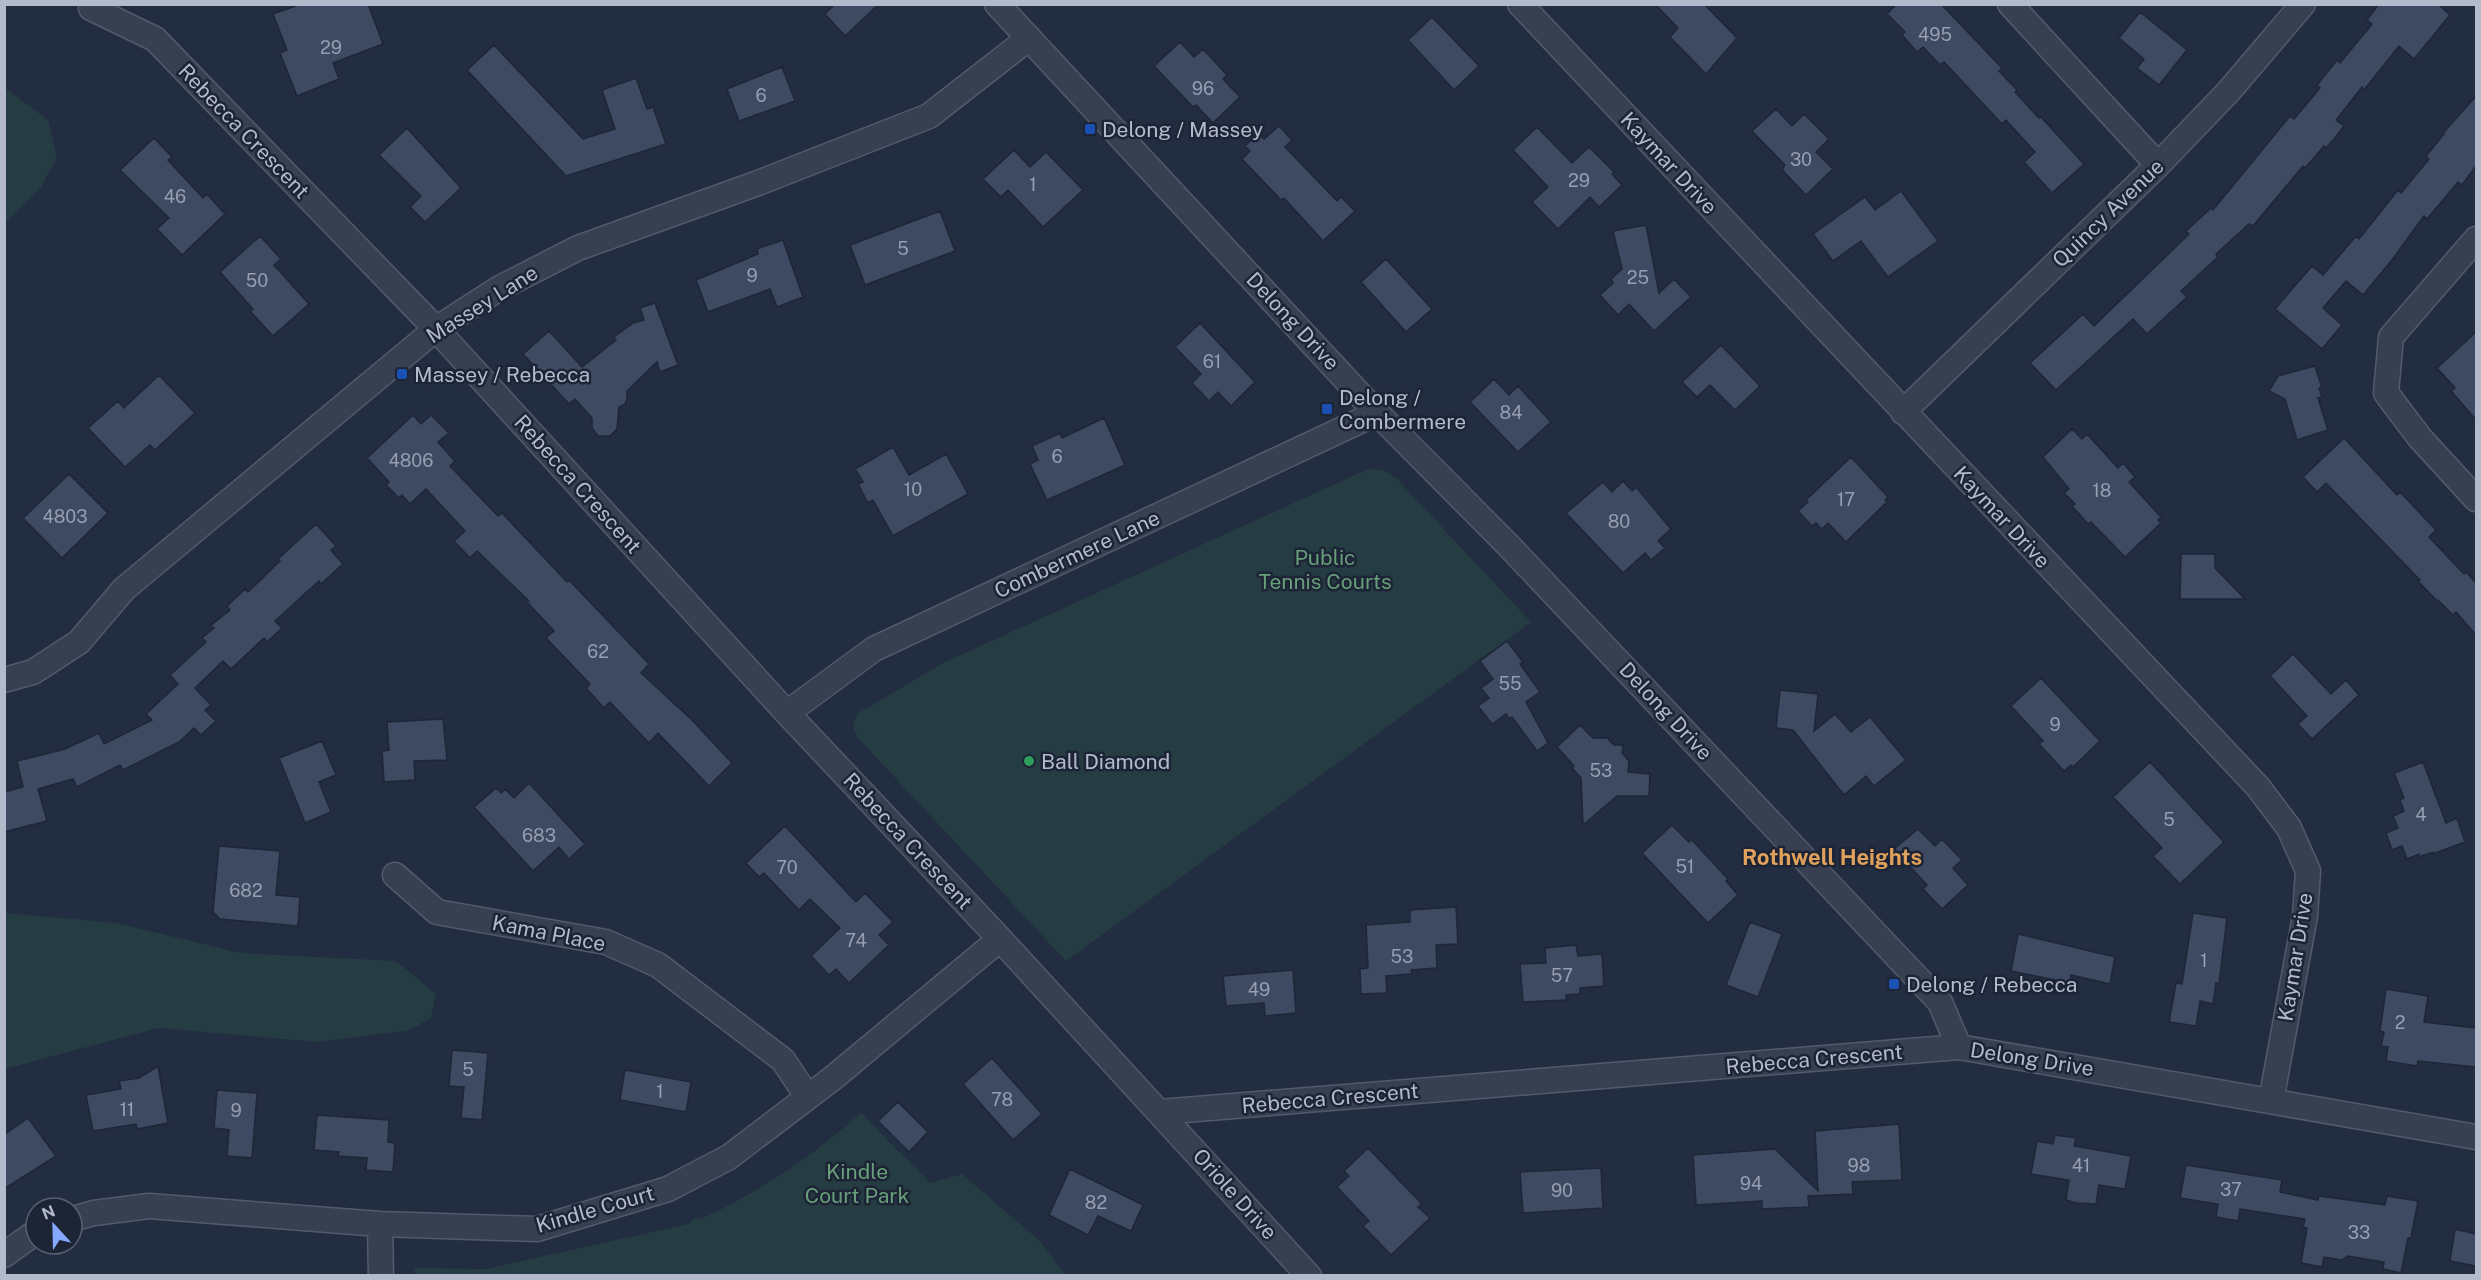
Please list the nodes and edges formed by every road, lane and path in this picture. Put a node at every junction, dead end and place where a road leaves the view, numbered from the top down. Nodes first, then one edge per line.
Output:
1 (997, 4) edge
2 (1520, 4) edge
3 (2010, 4) edge
4 (2303, 4) edge
5 (91, 8) dead end
6 (1029, 38) junction
7 (2158, 165) junction
8 (2476, 239) edge
9 (436, 328) junction
10 (1377, 412) junction
11 (1903, 412) junction
12 (2476, 499) edge
13 (4, 680) edge
14 (787, 713) junction
15 (395, 876) dead end
16 (1000, 939) junction
17 (1959, 1047) junction
18 (807, 1096) junction
19 (2271, 1101) junction
20 (1160, 1112) junction
21 (2476, 1137) edge
22 (84, 1216) edge
23 (380, 1224) junction
24 (24, 1241) edge
25 (4, 1255) edge
26 (381, 1275) edge
27 (1309, 1275) edge

1 - 6 street, Delong Drive
2 - 11 street, Kaymar Drive
3 - 7 street
4 - 7 street, Quincy Avenue
5 - 9 street, Rebecca Crescent
6 - 9 street, Massey Lane
6 - 10 street, Delong Drive
7 - 11 street, Quincy Avenue
8 - 12 street
9 - 13 street, Massey Lane
9 - 14 street, Rebecca Crescent
10 - 14 street, Combermere Lane
10 - 17 street, Delong Drive
11 - 19 street, Kaymar Drive
14 - 16 street, Rebecca Crescent
15 - 18 street, Kama Place
16 - 18 street, Kindle Court
16 - 20 street, Rebecca Crescent
17 - 19 street, Delong Drive
17 - 20 street, Rebecca Crescent
18 - 23 street, Kindle Court
19 - 21 street, Delong Drive
20 - 27 street, Oriole Drive
22 - 23 street, Kindle Court
23 - 26 street
24 - 25 street

